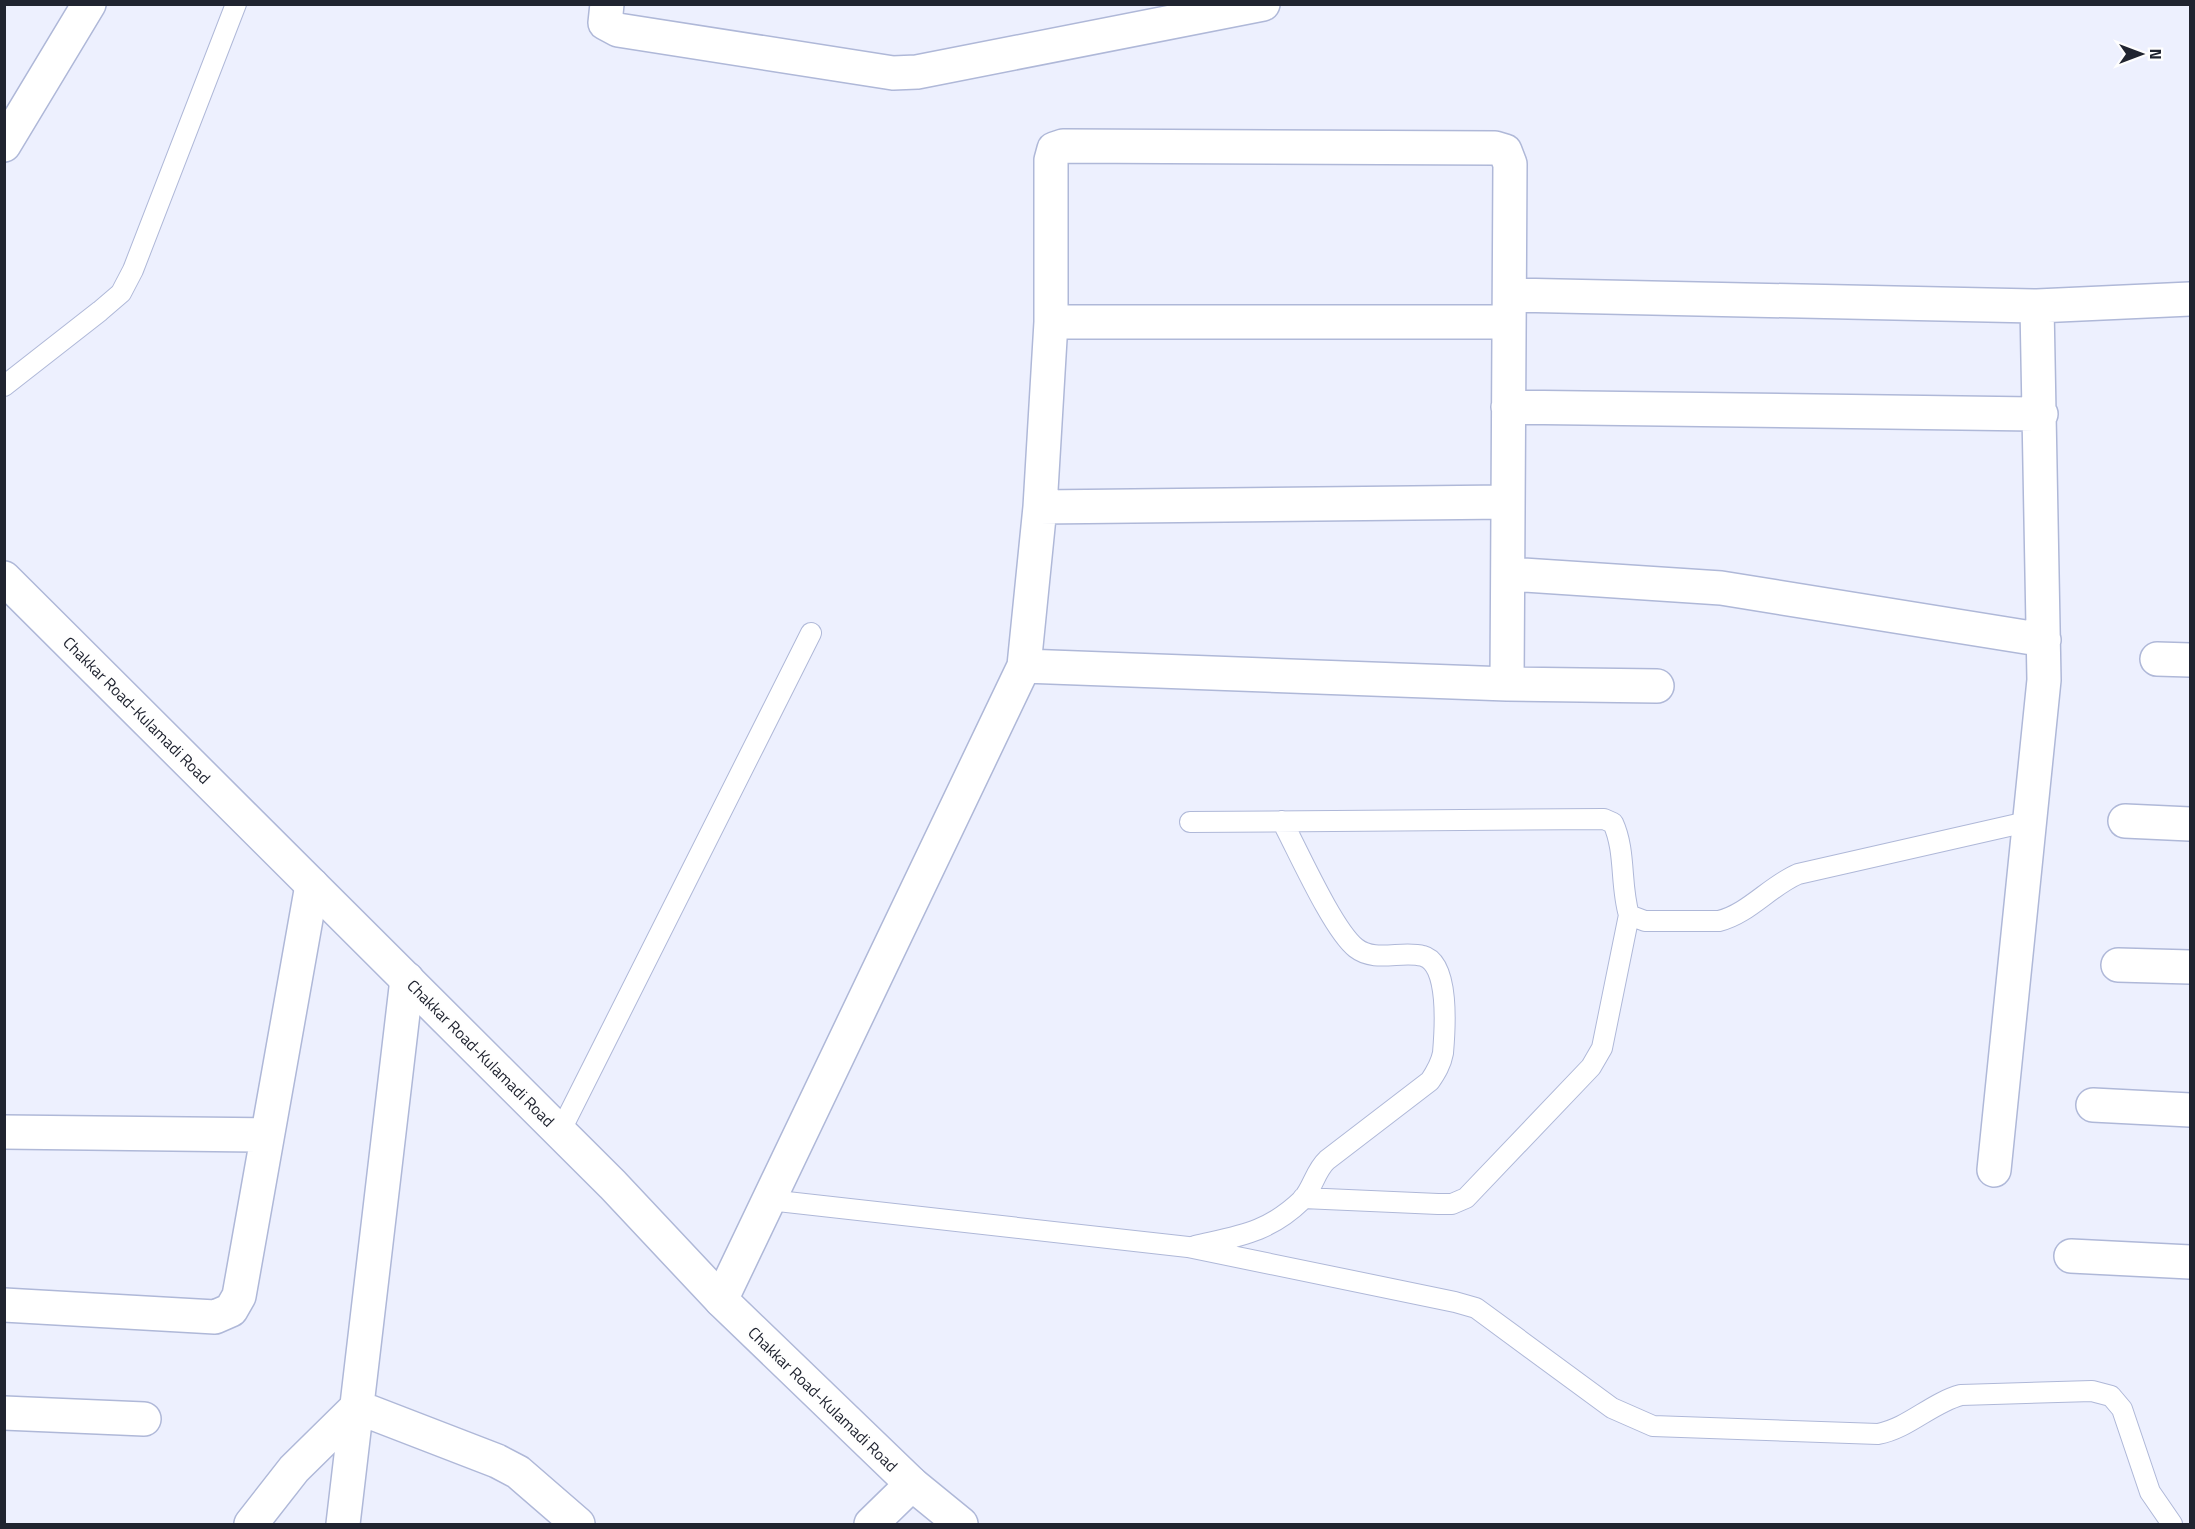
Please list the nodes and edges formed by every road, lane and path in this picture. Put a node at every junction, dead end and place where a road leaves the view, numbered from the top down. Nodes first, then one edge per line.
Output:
1 (89, 4) edge
2 (236, 4) edge
3 (606, 4) edge
4 (1263, 4) edge
5 (4, 145) edge
6 (2190, 299) edge
7 (2037, 306) junction
8 (1509, 309) junction
9 (1051, 322) junction
10 (4, 386) edge
11 (1508, 407) junction
12 (2041, 414) junction
13 (1507, 502) junction
14 (1040, 507) junction
15 (1508, 574) junction
16 (4, 578) edge
17 (811, 633) dead end
18 (2044, 640) junction
19 (2157, 659) dead end
20 (2190, 660) edge
21 (1024, 666) junction
22 (1507, 684) junction
23 (1656, 686) dead end
24 (2125, 821) dead end
25 (1190, 822) dead end
26 (1282, 822) junction
27 (2031, 822) junction
28 (2190, 824) edge
29 (312, 885) junction
30 (1629, 915) junction
31 (2118, 965) dead end
32 (2190, 967) edge
33 (407, 979) junction
34 (2093, 1105) dead end
35 (2190, 1110) edge
36 (560, 1131) junction
37 (4, 1132) edge
38 (267, 1136) junction
39 (1994, 1170) dead end
40 (1303, 1198) junction
41 (769, 1200) junction
42 (1188, 1247) junction
43 (2071, 1256) dead end
44 (2190, 1262) edge
45 (721, 1300) junction
46 (4, 1305) edge
47 (357, 1407) junction
48 (4, 1413) edge
49 (144, 1419) dead end
50 (912, 1484) junction
51 (252, 1524) edge
52 (343, 1524) edge
53 (578, 1524) edge
54 (871, 1524) edge
55 (961, 1524) edge
56 (2172, 1524) edge

1 - 5 street
2 - 10 lane
3 - 4 street
6 - 7 street
7 - 8 street
7 - 12 street
8 - 9 street
8 - 9 street
8 - 11 street
9 - 14 street
11 - 12 street
11 - 13 street
12 - 18 street
13 - 14 street
13 - 15 street
14 - 21 street
15 - 18 street
15 - 22 street
16 - 29 street, Chakkar Road-Kulamadi Road
17 - 36 lane
18 - 27 street
19 - 20 street
21 - 22 street
21 - 41 street
22 - 23 street
24 - 28 street
25 - 26 lane
26 - 30 lane
26 - 40 lane
27 - 30 lane
27 - 39 street
29 - 33 street, Chakkar Road-Kulamadi Road
29 - 38 street
30 - 40 lane
31 - 32 street
33 - 36 street, Chakkar Road-Kulamadi Road
33 - 47 street
34 - 35 street
36 - 45 street, Chakkar Road-Kulamadi Road
37 - 38 street
38 - 46 street
40 - 42 lane
41 - 42 lane
41 - 45 street
42 - 56 lane
43 - 44 street
45 - 50 street, Chakkar Road-Kulamadi Road
47 - 51 street
47 - 52 street
47 - 53 street
48 - 49 street
50 - 54 street
50 - 55 street, Chakkar Road-Kulamadi Road

